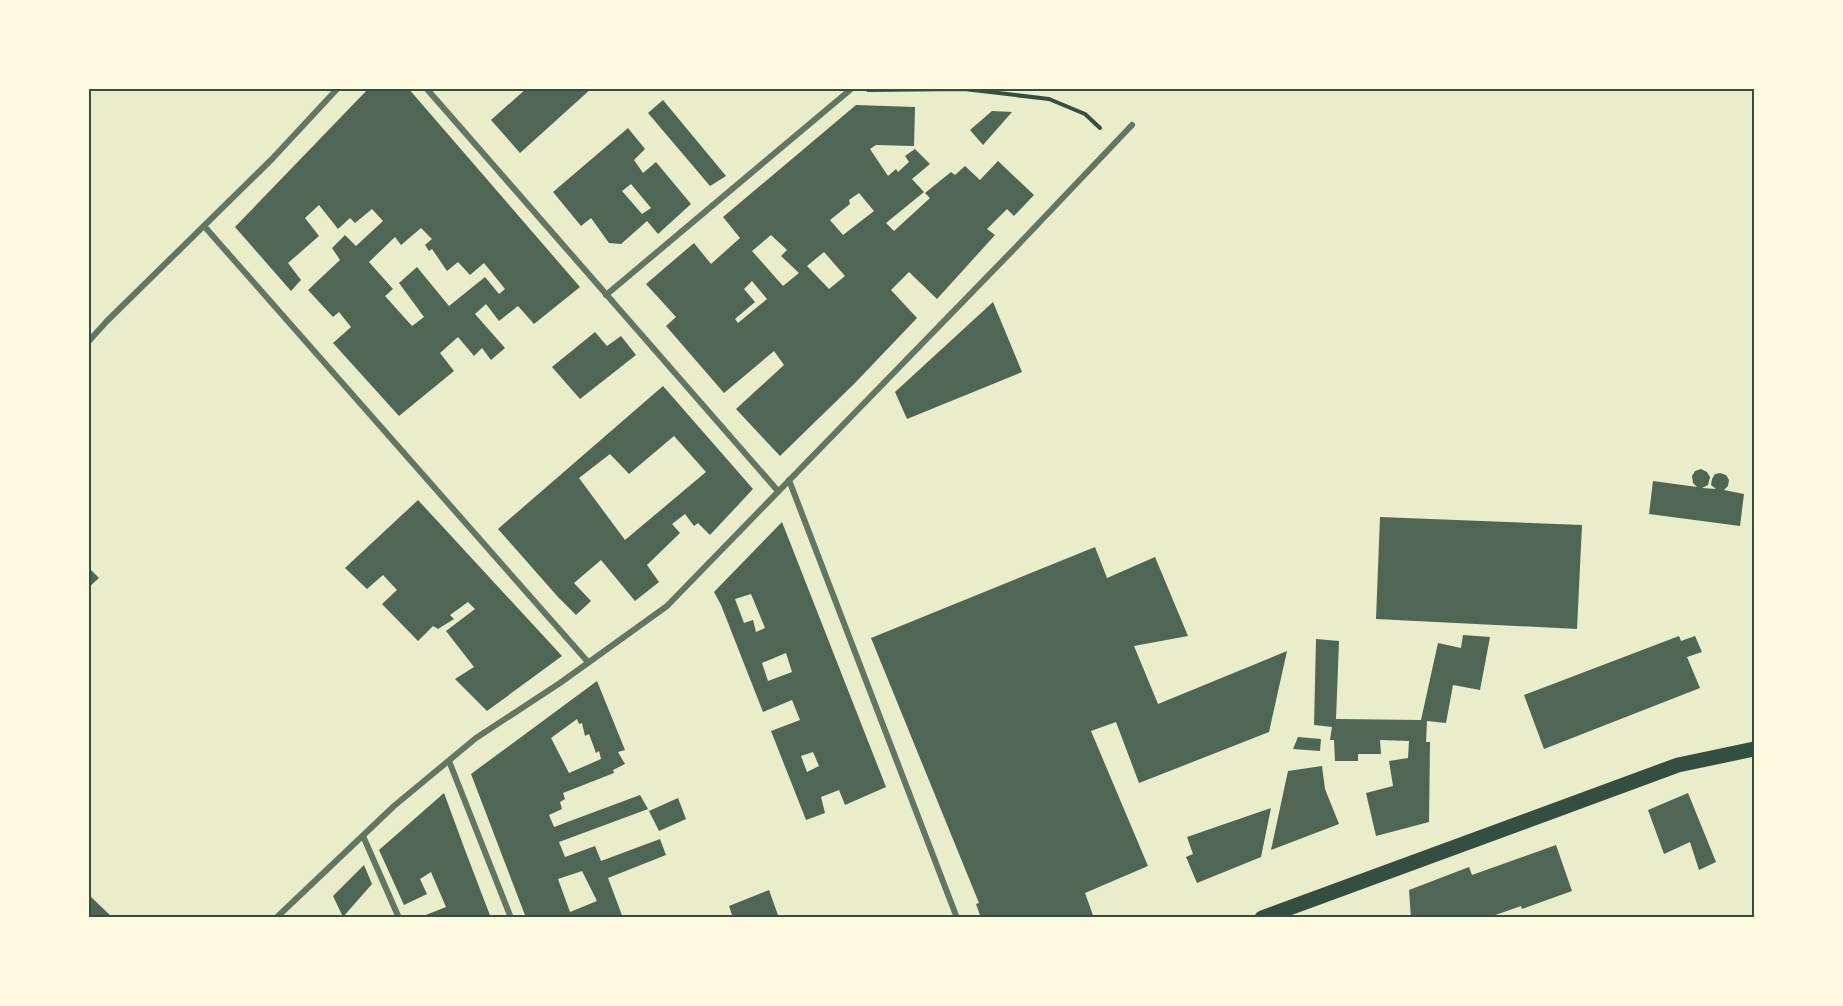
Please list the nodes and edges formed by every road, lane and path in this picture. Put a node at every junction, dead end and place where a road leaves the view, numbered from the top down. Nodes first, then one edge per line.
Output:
1 (339, 88) edge
2 (426, 88) edge
3 (850, 90) edge
4 (1132, 125) dead end
5 (1115, 142) junction
6 (204, 226) junction
7 (606, 295) junction
8 (88, 342) edge
9 (789, 480) junction
10 (778, 491) junction
11 (588, 662) junction
12 (1755, 749) edge
13 (449, 761) junction
14 (363, 836) junction
15 (276, 918) edge
16 (399, 918) edge
17 (511, 918) edge
18 (957, 918) edge
19 (1262, 918) edge

1 - 6 street
2 - 7 street
3 - 5 path
3 - 7 street
4 - 5 street
5 - 9 street
6 - 8 street
6 - 11 street
7 - 10 street
9 - 10 street
9 - 18 street
10 - 11 street
11 - 13 street
12 - 19 main road
13 - 14 street
13 - 17 street
14 - 15 street
14 - 16 street

